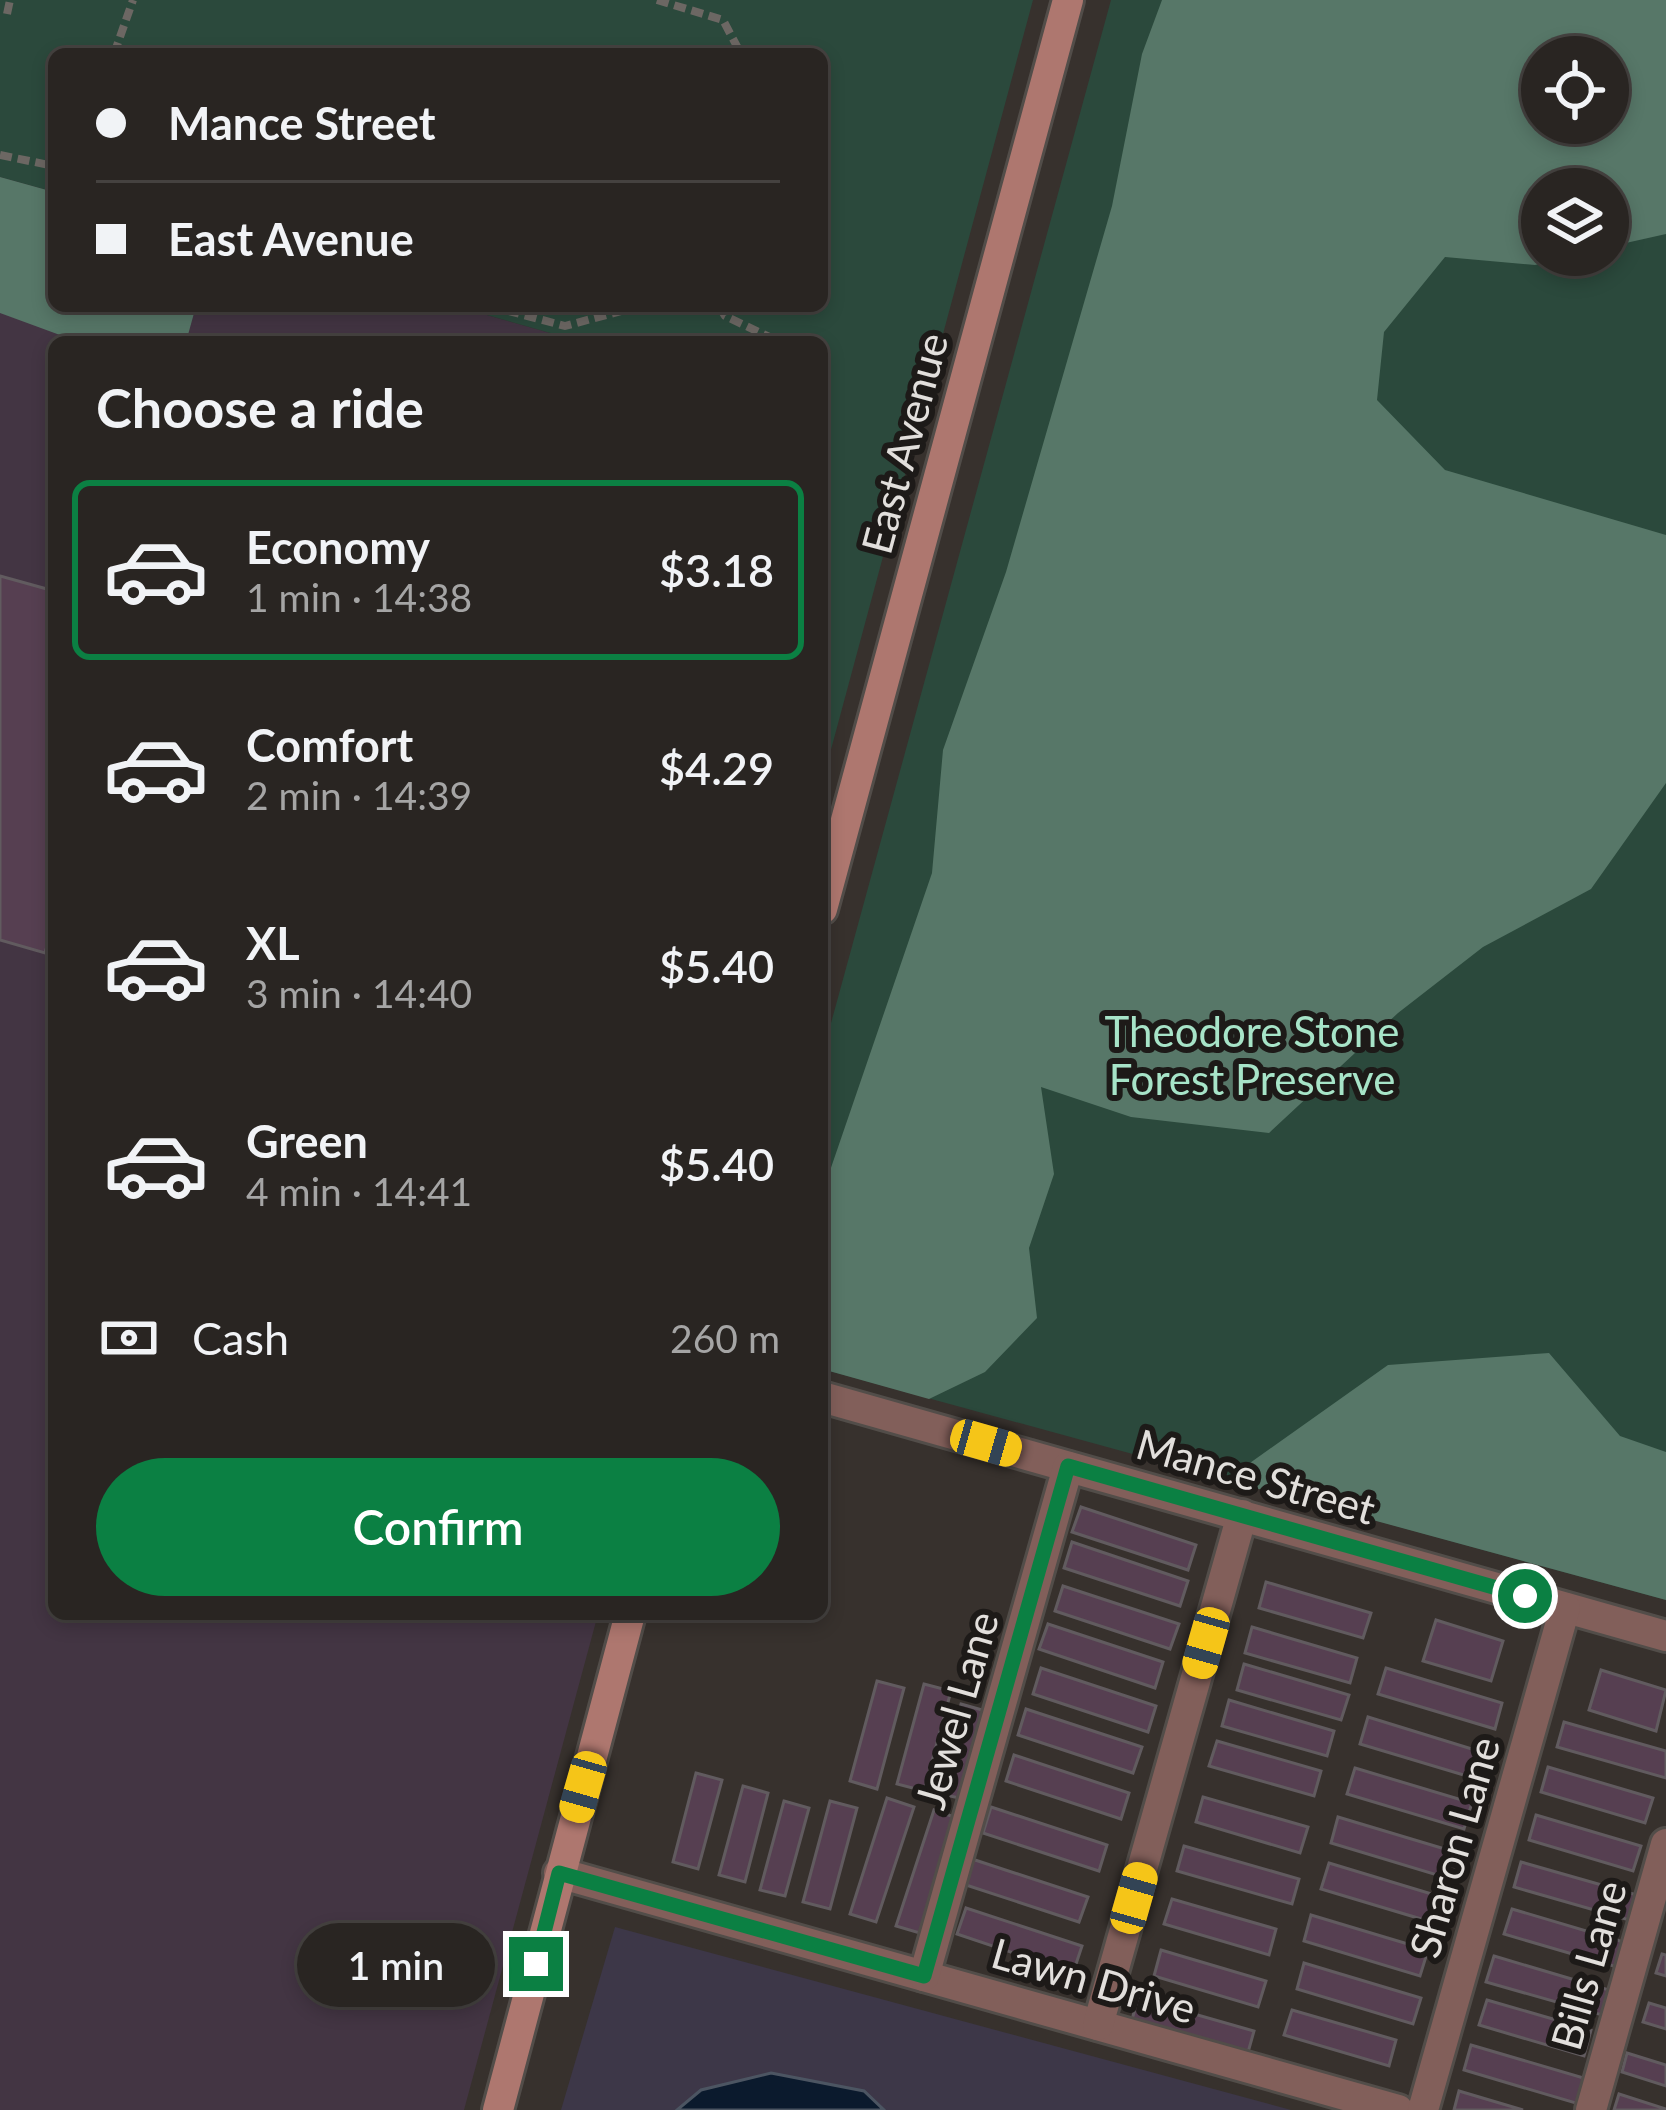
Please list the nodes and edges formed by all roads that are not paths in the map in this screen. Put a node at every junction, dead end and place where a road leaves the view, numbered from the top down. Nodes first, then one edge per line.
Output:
1 (1067, 0) edge
2 (828, 887) edge
3 (828, 1399) edge
4 (1068, 1466) junction
5 (1242, 1515) junction
6 (1565, 1608) junction
7 (628, 1620) edge
8 (1666, 1636) edge
9 (1666, 1844) edge
10 (559, 1873) junction
11 (924, 1976) junction
12 (1098, 2025) junction
13 (498, 2110) edge
14 (1398, 2110) edge
15 (1423, 2110) edge
16 (1591, 2110) edge

1 - 2 street, East Avenue
3 - 4 street, Mance Street
4 - 5 street, Mance Street
4 - 11 street, Jewel Lane
5 - 6 street, Mance Street
5 - 12 street
6 - 8 street, Mance Street
6 - 15 street, Sharon Lane
7 - 10 street
9 - 16 street, Bills Lane
10 - 11 street, Lawn Drive
10 - 13 street
11 - 12 street, Lawn Drive
12 - 14 street, Lawn Drive

